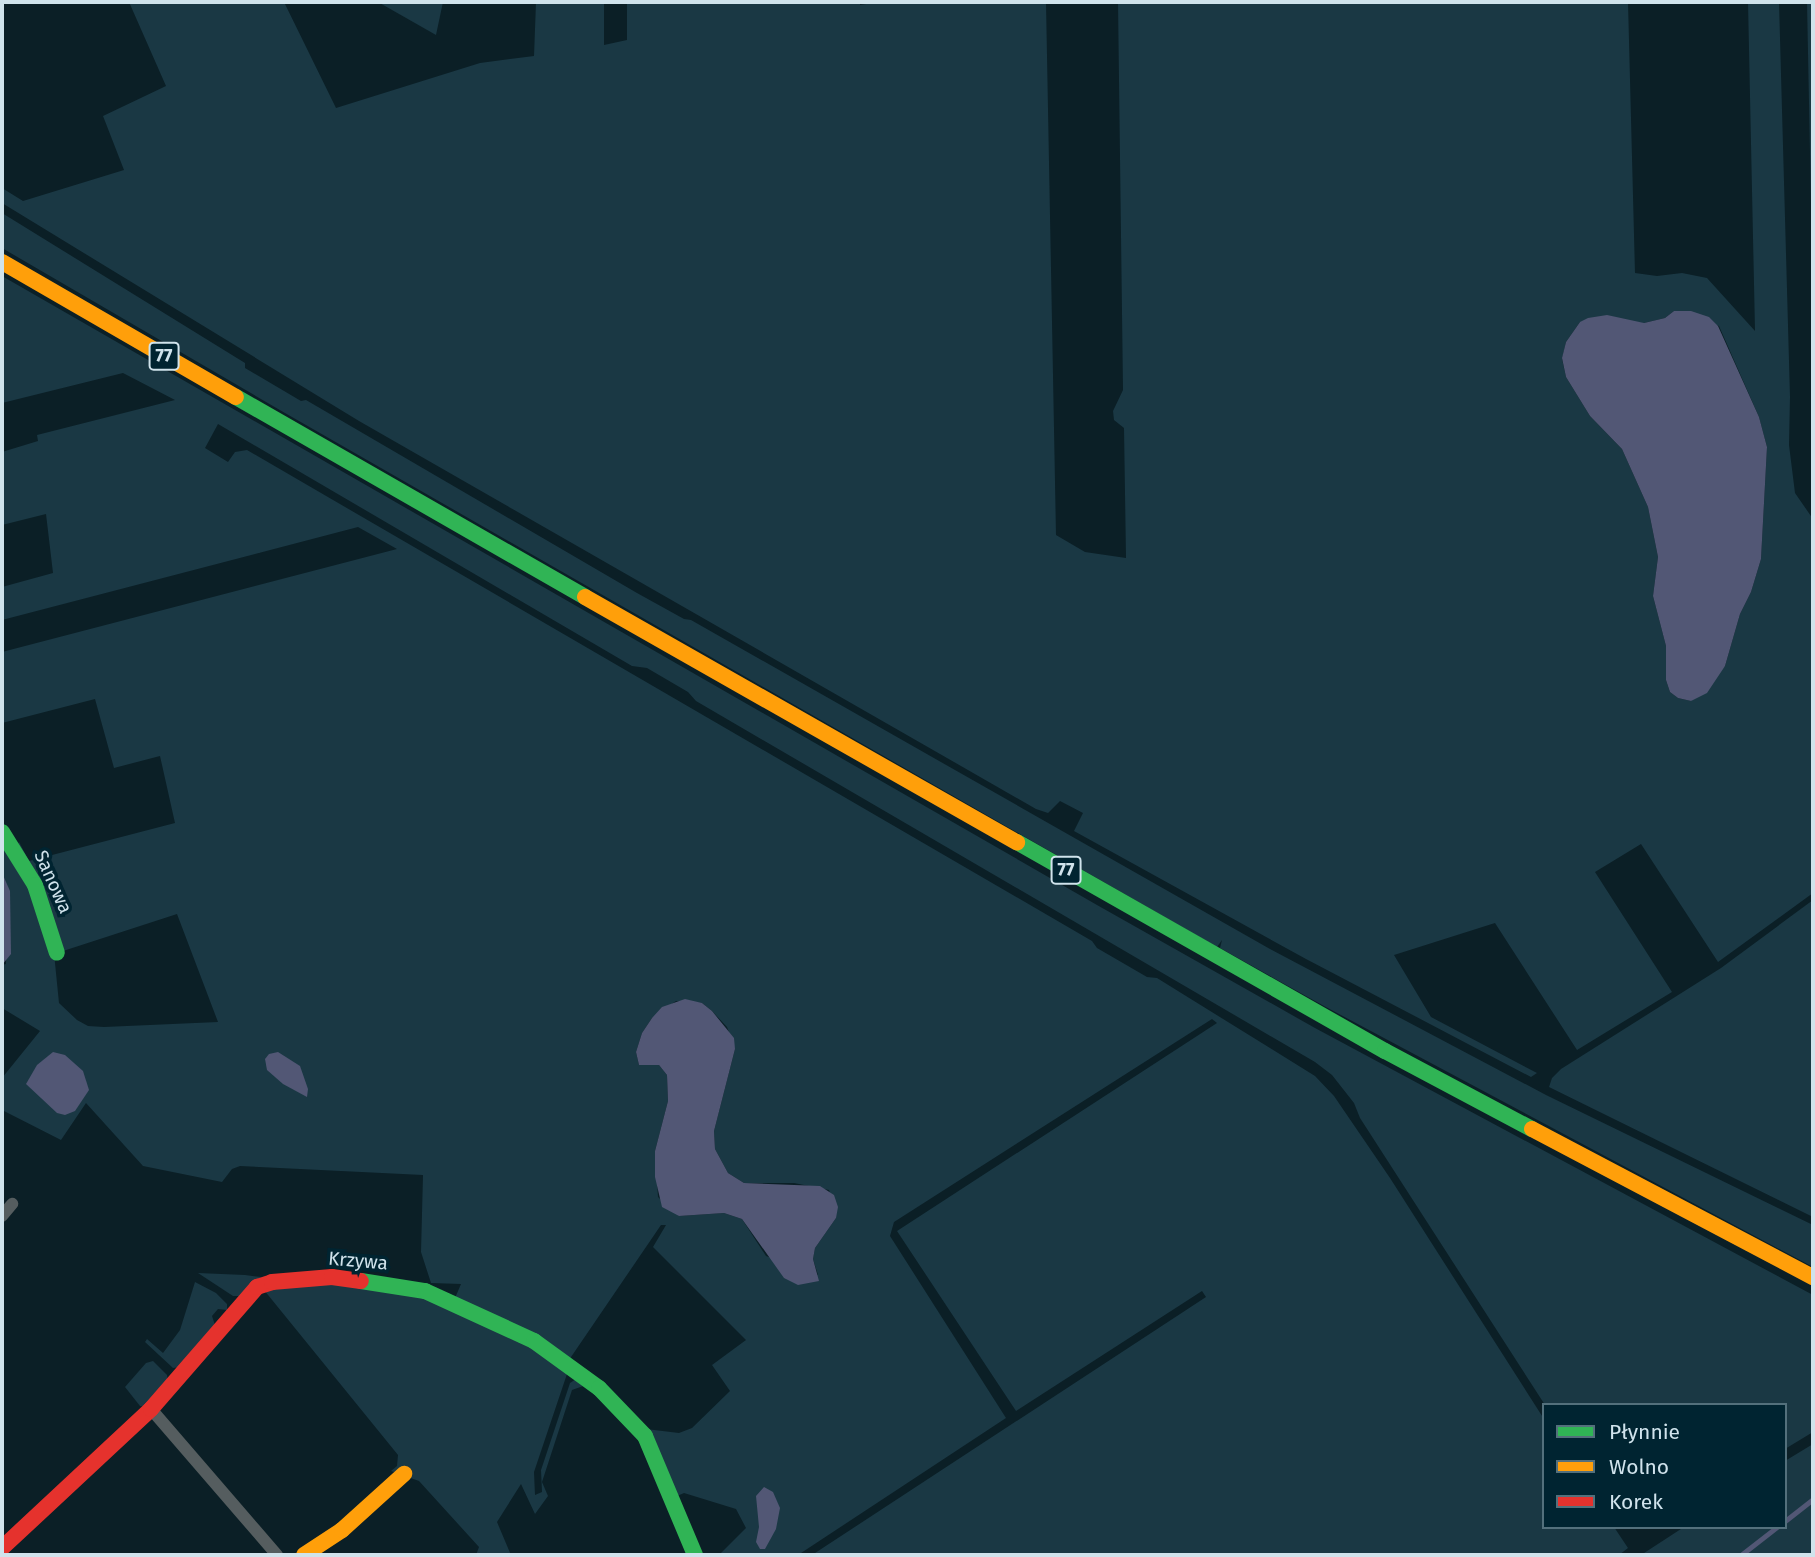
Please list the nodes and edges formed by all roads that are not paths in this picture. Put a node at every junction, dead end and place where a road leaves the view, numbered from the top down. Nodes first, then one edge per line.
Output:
1 (2, 262) edge
2 (2, 832) edge
3 (57, 953) dead end
4 (12, 1204) dead end
5 (2, 1216) edge
6 (1813, 1277) edge
7 (151, 1409) junction
8 (404, 1475) dead end
9 (2, 1548) edge
10 (276, 1555) edge
11 (304, 1555) edge
12 (695, 1555) edge

1 - 6 main road, 77
2 - 3 main road, Sanowa
4 - 5 street
7 - 9 main road, Krzywa
7 - 10 street
7 - 12 main road, Krzywa
8 - 11 main road

